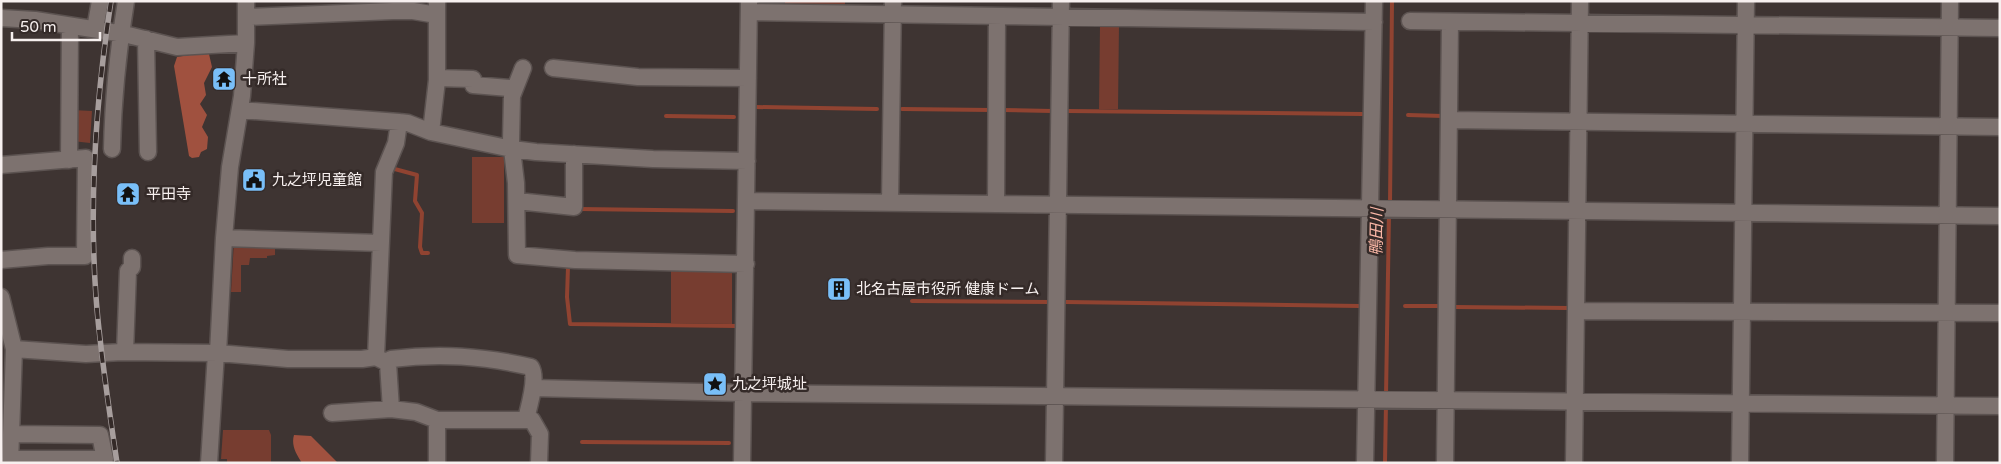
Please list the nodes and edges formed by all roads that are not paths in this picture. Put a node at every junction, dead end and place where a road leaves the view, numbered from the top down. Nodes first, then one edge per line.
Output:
1 (100, 1) edge
2 (126, 1) edge
3 (1374, 1) edge
4 (1580, 1) edge
5 (1746, 1) edge
6 (1950, 1) edge
7 (749, 7) edge
8 (340, 8) edge
9 (437, 8) edge
10 (893, 8) edge
11 (246, 9) edge
12 (1061, 9) edge
13 (997, 16) junction
14 (1, 18) edge
15 (1410, 21) dead end
16 (1374, 22) junction
17 (1450, 22) junction
18 (1579, 23) junction
19 (1746, 25) junction
20 (70, 26) junction
21 (1950, 28) junction
22 (2000, 28) edge
23 (96, 30) junction
24 (121, 33) junction
25 (146, 39) junction
26 (246, 43) junction
27 (523, 68) dead end
28 (553, 68) dead end
29 (437, 78) junction
30 (748, 78) junction
31 (514, 91) junction
32 (240, 110) junction
33 (1449, 120) junction
34 (399, 122) junction
35 (1578, 122) junction
36 (1744, 124) junction
37 (1949, 126) junction
38 (2000, 127) edge
39 (431, 132) junction
40 (512, 149) junction
41 (112, 150) dead end
42 (148, 152) dead end
43 (574, 154) junction
44 (69, 160) junction
45 (747, 160) junction
46 (1, 166) edge
47 (517, 201) junction
48 (746, 201) junction
49 (890, 203) junction
50 (996, 204) junction
51 (1057, 205) junction
52 (1374, 209) junction
53 (1448, 210) junction
54 (1577, 211) junction
55 (1743, 213) junction
56 (1948, 216) junction
57 (2000, 216) edge
58 (224, 238) junction
59 (381, 243) junction
60 (132, 258) dead end
61 (1, 260) edge
62 (746, 264) junction
63 (2, 303) edge
64 (1576, 310) junction
65 (1742, 312) junction
66 (1947, 313) junction
67 (2000, 313) edge
68 (14, 349) junction
69 (125, 352) junction
70 (217, 353) junction
71 (382, 360) junction
72 (532, 388) junction
73 (743, 393) junction
74 (1054, 395) junction
75 (1369, 399) junction
76 (1446, 400) junction
77 (1574, 401) junction
78 (1741, 403) junction
79 (1946, 405) junction
80 (2000, 406) edge
81 (391, 408) junction
82 (7, 413) edge
83 (332, 413) dead end
84 (526, 419) junction
85 (437, 420) junction
86 (12, 434) junction
87 (10, 461) edge
88 (209, 463) edge
89 (437, 463) edge
90 (539, 463) edge
91 (742, 463) edge
92 (1054, 463) edge
93 (1365, 463) edge
94 (1445, 463) edge
95 (1574, 463) edge
96 (1740, 463) edge
97 (1945, 463) edge

1 - 23 street
2 - 24 street
3 - 16 street
4 - 18 street
5 - 19 street
6 - 21 street
7 - 10 street
7 - 30 street
8 - 9 street
8 - 11 street
9 - 29 street
10 - 13 street
10 - 49 street
11 - 26 street
12 - 13 street
12 - 16 street
12 - 51 street
13 - 50 street
14 - 20 street
15 - 17 street
16 - 52 street
17 - 18 street
17 - 33 street
18 - 19 street
18 - 35 street
19 - 21 street
19 - 36 street
20 - 23 street
20 - 44 street
21 - 22 street
21 - 37 street
23 - 24 street
24 - 25 street
24 - 41 street
25 - 26 street
25 - 42 street
26 - 32 street
27 - 31 street
28 - 30 street
29 - 31 street
29 - 39 street
30 - 45 street
31 - 40 street
32 - 34 street
32 - 58 street
33 - 35 street
33 - 53 street
34 - 39 street
34 - 59 street
35 - 36 street
35 - 54 street
36 - 37 street
36 - 55 street
37 - 38 street
37 - 56 street
39 - 40 street
40 - 43 street
40 - 47 street
43 - 45 street
43 - 47 street
44 - 46 street
44 - 61 street
45 - 48 street
47 - 62 street
48 - 49 street
48 - 62 street
49 - 50 street
50 - 51 street
51 - 52 street
51 - 74 street
52 - 53 street
52 - 75 street
53 - 54 street
53 - 76 street
54 - 55 street
54 - 64 street
55 - 56 street
55 - 65 street
56 - 57 street
56 - 66 street
58 - 59 street
58 - 70 street
59 - 71 street
60 - 69 street
62 - 73 street
63 - 68 street
64 - 65 street
64 - 77 street
65 - 66 street
65 - 78 street
66 - 67 street
66 - 79 street
68 - 69 street
68 - 82 street
69 - 70 street
70 - 71 street
70 - 88 street
71 - 72 street
71 - 81 street
72 - 73 street
72 - 84 street
73 - 74 street
73 - 91 street
74 - 75 street
74 - 92 street
75 - 76 street
75 - 93 street
76 - 77 street
76 - 94 street
77 - 78 street
77 - 95 street
78 - 79 street
78 - 96 street
79 - 80 street
79 - 97 street
81 - 83 street
81 - 85 street
82 - 86 street
84 - 85 street
84 - 90 street
85 - 89 street
86 - 87 street
86 - 87 street

